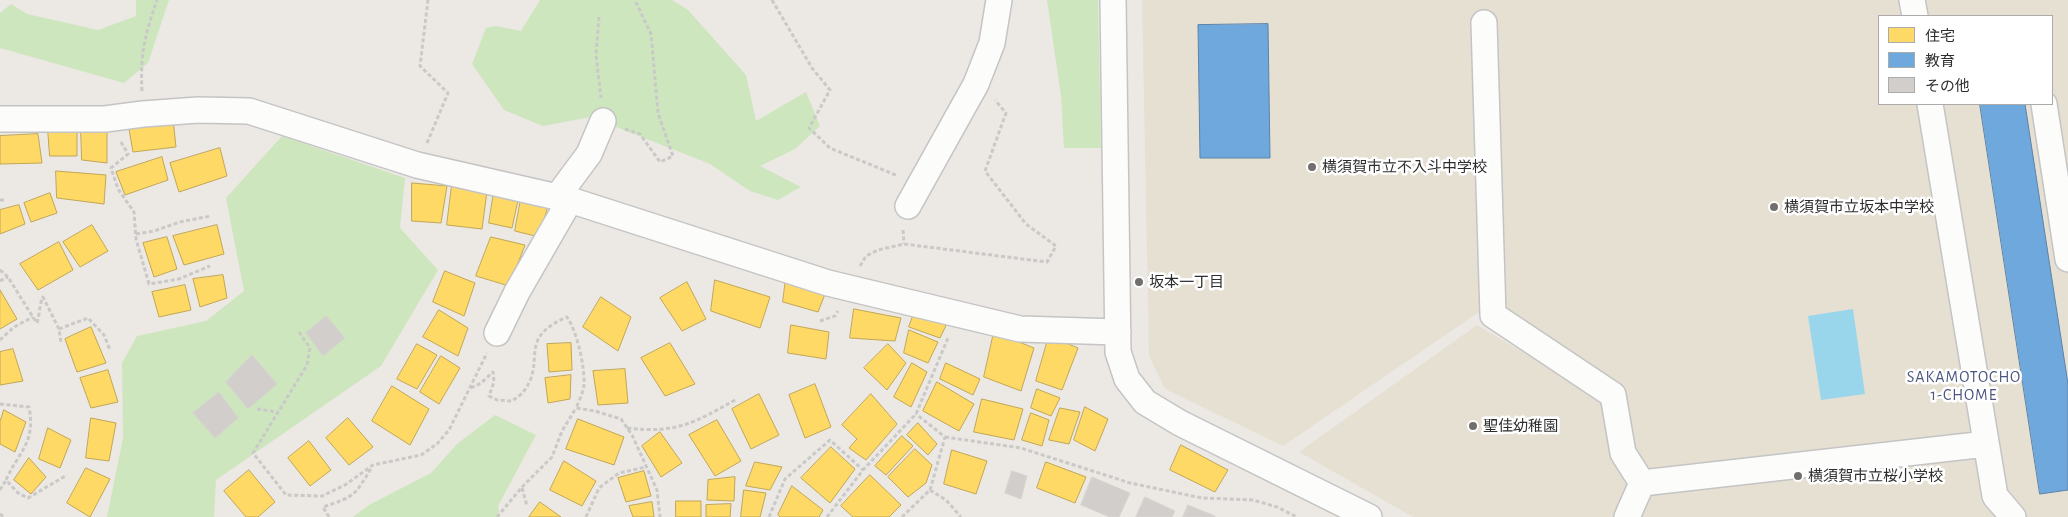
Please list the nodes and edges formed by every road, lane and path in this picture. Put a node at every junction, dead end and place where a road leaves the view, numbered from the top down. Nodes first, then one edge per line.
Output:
1 (157, 0) edge
2 (428, 0) edge
3 (635, 0) edge
4 (772, 0) edge
5 (1000, 0) edge
6 (1113, 0) edge
7 (1912, 0) edge
8 (1915, 15) edge
9 (599, 17) dead end
10 (1484, 23) dead end
11 (989, 93) dead end
12 (1930, 105) edge
13 (2044, 105) edge
14 (143, 114) junction
15 (112, 118) junction
16 (0, 119) edge
17 (604, 122) junction
18 (417, 165) junction
19 (914, 195) joint
20 (564, 198) junction
21 (211, 216) dead end
22 (136, 234) junction
23 (2068, 259) edge
24 (210, 266) dead end
25 (0, 270) edge
26 (8, 277) junction
27 (0, 281) edge
28 (846, 287) junction
29 (959, 313) junction
30 (835, 316) dead end
31 (33, 317) junction
32 (820, 321) dead end
33 (59, 329) junction
34 (299, 332) dead end
35 (1118, 332) junction
36 (497, 333) joint
37 (0, 340) edge
38 (61, 343) dead end
39 (110, 350) dead end
40 (470, 388) junction
41 (737, 399) dead end
42 (0, 404) edge
43 (576, 408) junction
44 (257, 409) dead end
45 (278, 412) junction
46 (916, 414) junction
47 (627, 428) junction
48 (945, 437) junction
49 (1986, 444) junction
50 (373, 465) junction
51 (646, 467) junction
52 (863, 470) junction
53 (67, 475) dead end
54 (6, 480) junction
55 (1642, 483) junction
56 (522, 487) junction
57 (0, 490) edge
58 (930, 490) junction
59 (527, 506) dead end
60 (0, 514) edge
61 (4, 517) edge
62 (329, 517) edge
63 (497, 517) edge
64 (586, 517) edge
65 (660, 517) edge
66 (769, 517) edge
67 (827, 517) edge
68 (902, 517) edge
69 (960, 517) edge
70 (1297, 517) edge
71 (1369, 517) edge
72 (1627, 517) edge
73 (2013, 517) edge

1 - 14 path
2 - 18 path
3 - 17 path
4 - 19 path
5 - 19 street
6 - 35 street
7 - 8 street
9 - 17 path
10 - 55 street
11 - 28 path
12 - 49 street
13 - 23 street
14 - 15 street
14 - 18 street
15 - 16 street
15 - 22 path
17 - 20 street
18 - 20 street
20 - 28 street
20 - 36 street
21 - 22 path
22 - 24 path
25 - 26 path
26 - 27 path
26 - 31 path
28 - 29 street
29 - 35 street
29 - 46 path
30 - 32 path
31 - 33 path
31 - 37 path
33 - 38 path
33 - 39 path
34 - 45 path
35 - 71 street
36 - 40 path
40 - 43 path
40 - 50 path
41 - 47 path
42 - 54 path
43 - 47 path
43 - 56 path
44 - 45 path
45 - 50 path
46 - 48 path
46 - 52 path
47 - 51 path
48 - 58 path
48 - 70 path
49 - 55 street
49 - 73 street
50 - 62 path
51 - 64 path
51 - 65 path
52 - 66 path
52 - 67 path
53 - 54 path
54 - 57 path
55 - 72 street
56 - 59 path
56 - 63 path
58 - 68 path
58 - 69 path
60 - 61 path

